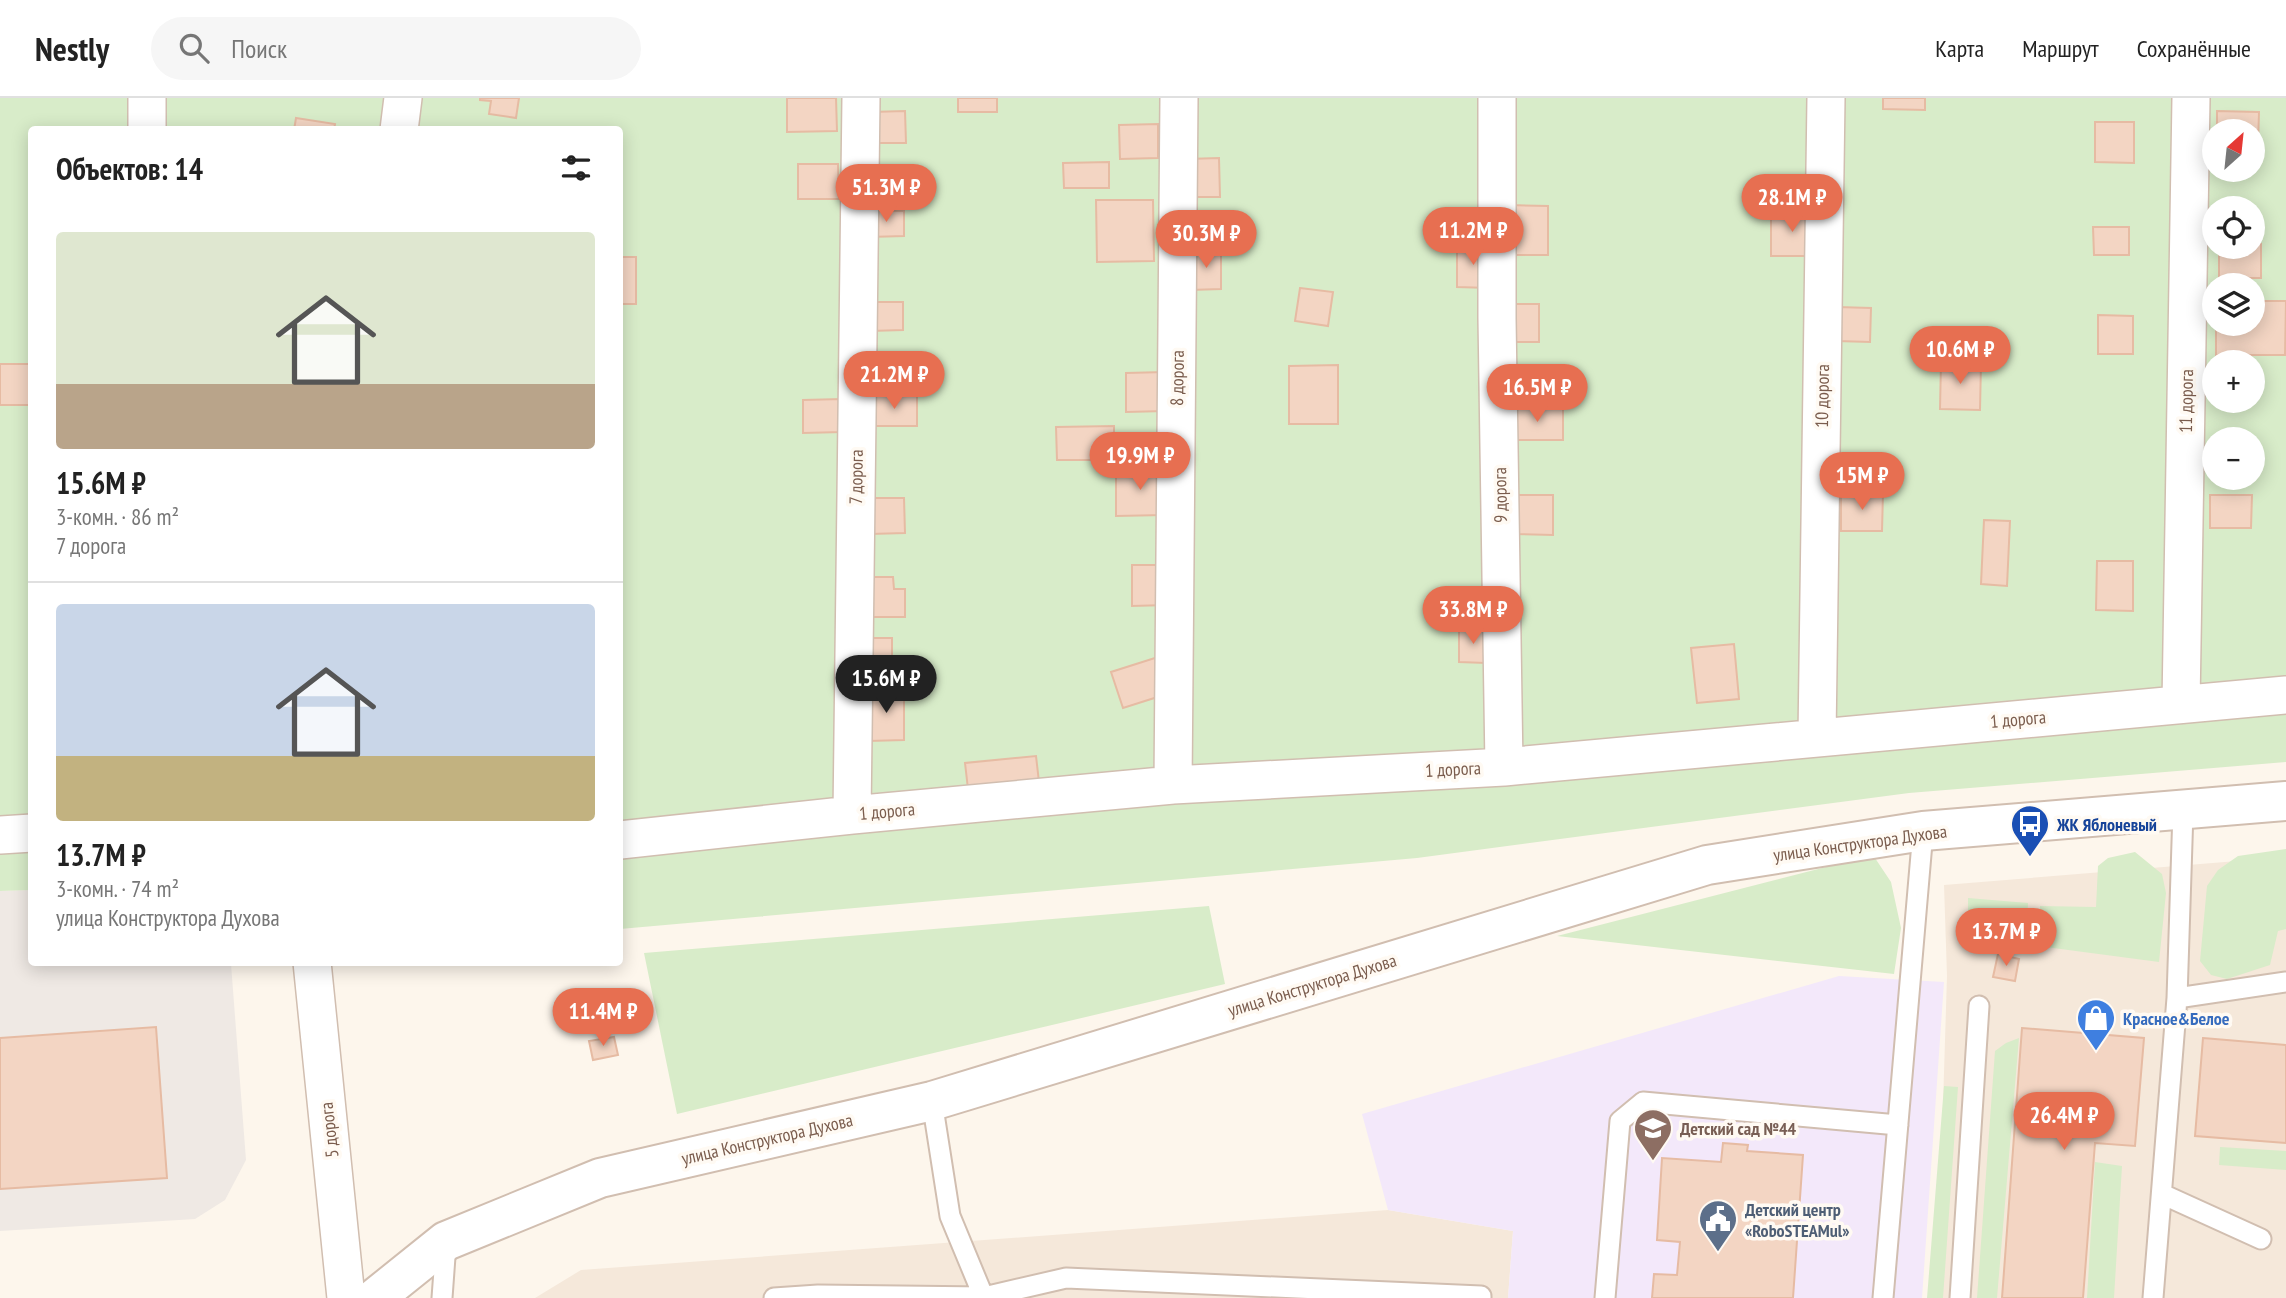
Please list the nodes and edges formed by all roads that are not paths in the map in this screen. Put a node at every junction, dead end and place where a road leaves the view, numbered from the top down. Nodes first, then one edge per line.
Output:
1 (147, 98) edge
2 (403, 98) edge
3 (861, 98) edge
4 (1179, 98) edge
5 (1497, 98) edge
6 (1826, 98) edge
7 (2190, 98) edge
8 (147, 126) edge
9 (400, 126) edge
10 (2286, 695) edge
11 (2181, 704) junction
12 (1817, 737) junction
13 (1504, 766) junction
14 (1173, 785) junction
15 (2286, 801) edge
16 (2183, 810) junction
17 (852, 815) junction
18 (1923, 831) junction
19 (28, 833) edge
20 (0, 835) edge
21 (623, 840) edge
22 (312, 966) edge
23 (2286, 982) edge
24 (2177, 998) junction
25 (1979, 1006) dead end
26 (932, 1101) junction
27 (1898, 1125) junction
28 (2162, 1194) junction
29 (2261, 1239) dead end
30 (446, 1241) junction
31 (346, 1298) edge
32 (375, 1298) edge
33 (442, 1298) edge
34 (774, 1298) edge
35 (984, 1298) edge
36 (1481, 1298) edge
37 (1605, 1298) edge
38 (1883, 1298) edge
39 (1960, 1298) edge
40 (2153, 1298) edge

1 - 8 street
2 - 9 street
3 - 17 street, 7 дорога
4 - 14 street, 8 дорога
5 - 13 street, 9 дорога
6 - 12 street, 10 дорога
7 - 11 street, 11 дорога
10 - 11 street, 1 дорога
11 - 12 street, 1 дорога
12 - 13 street, 1 дорога
13 - 14 street, 1 дорога
14 - 17 street, 1 дорога
15 - 16 street, улица Конструктора Духова
16 - 18 street, улица Конструктора Духова
16 - 24 lane
17 - 21 street, 1 дорога
18 - 26 street, улица Конструктора Духова
18 - 27 lane
19 - 20 street
22 - 31 street, 5 дорога
23 - 24 lane
24 - 28 lane
25 - 39 lane
26 - 30 street, улица Конструктора Духова
26 - 35 lane
27 - 37 lane
27 - 38 lane
28 - 29 lane
28 - 40 lane
30 - 32 street, улица Конструктора Духова
30 - 33 lane
34 - 35 lane
35 - 36 lane

